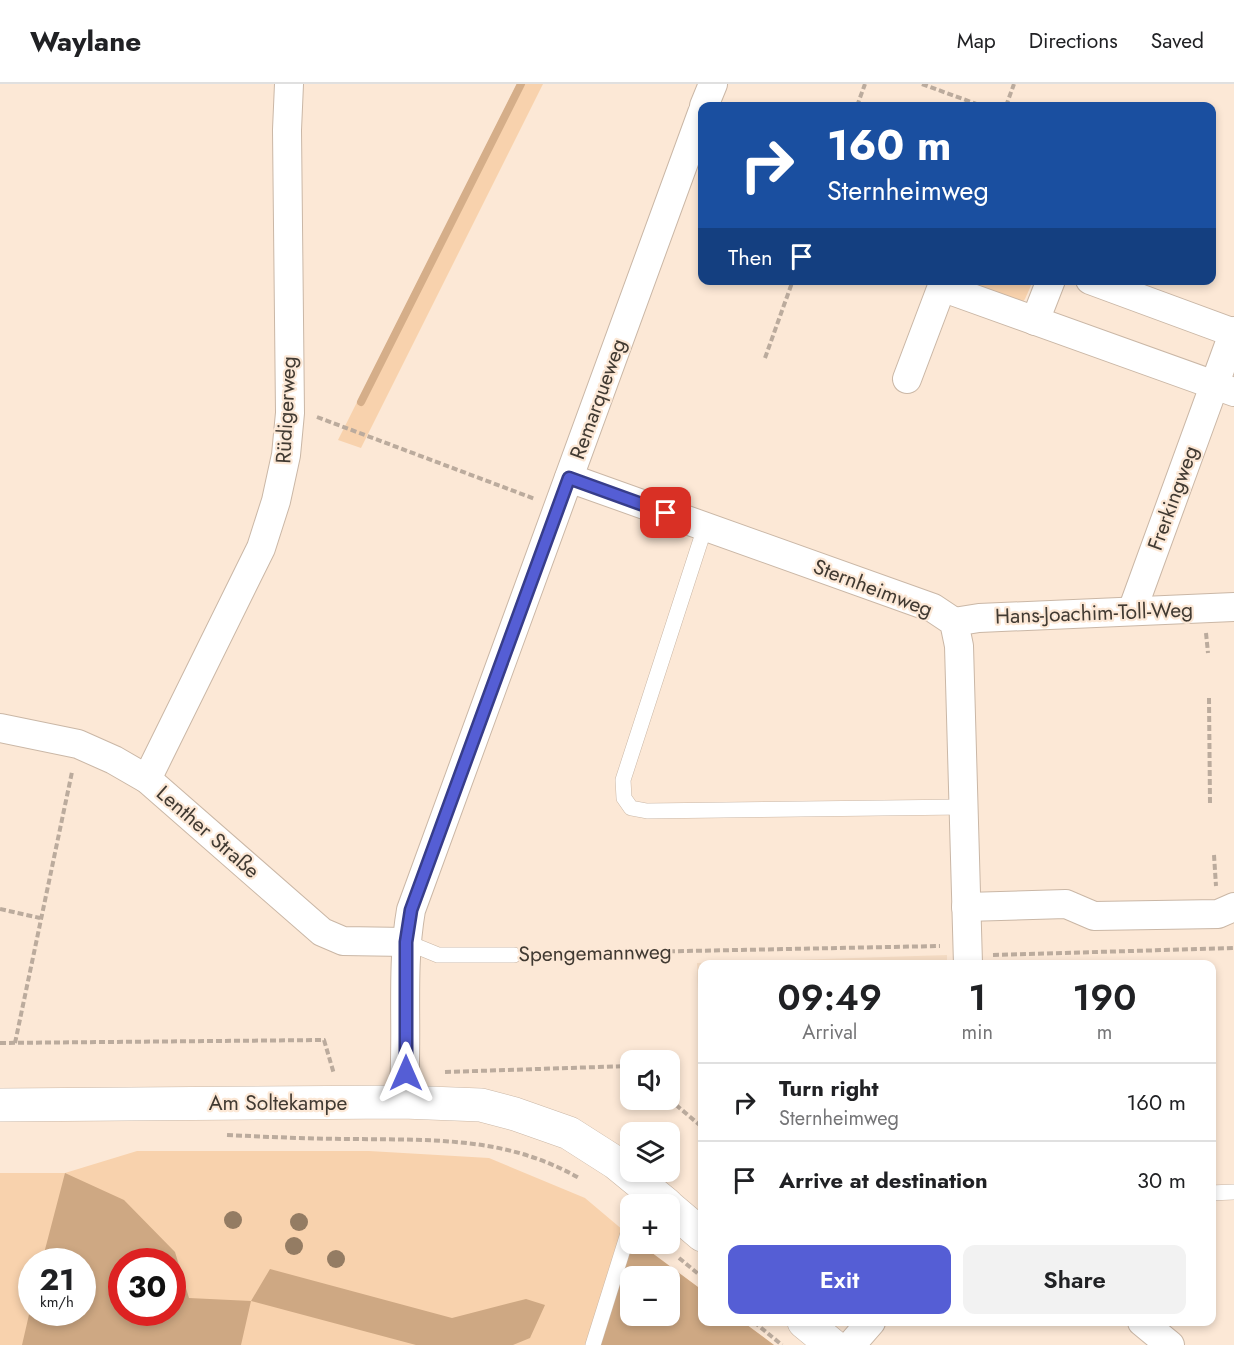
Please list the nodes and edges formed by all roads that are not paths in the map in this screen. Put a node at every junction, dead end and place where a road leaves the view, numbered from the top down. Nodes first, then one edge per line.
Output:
1 (290, 84) edge
2 (713, 84) edge
3 (706, 102) edge
4 (698, 124) edge
5 (942, 285) edge
6 (948, 285) edge
7 (1049, 285) edge
8 (1104, 285) edge
9 (1035, 321) junction
10 (1234, 332) edge
11 (907, 379) dead end
12 (1224, 389) edge
13 (569, 478) junction
14 (705, 527) junction
15 (1234, 607) edge
16 (1132, 611) junction
17 (954, 622) junction
18 (0, 728) edge
19 (147, 779) junction
20 (963, 807) junction
21 (966, 907) junction
22 (1234, 907) edge
23 (406, 942) junction
24 (514, 955) road end
25 (968, 955) edge
26 (403, 1102) junction
27 (0, 1105) edge
28 (1234, 1192) edge
29 (1216, 1193) edge
30 (649, 1194) edge
31 (680, 1218) edge
32 (698, 1232) edge
33 (622, 1254) edge
34 (809, 1326) edge
35 (868, 1326) edge
36 (1147, 1326) edge
37 (593, 1345) edge
38 (832, 1345) edge
39 (851, 1345) edge
40 (1170, 1345) edge

1 - 19 street, Rüdigerweg
2 - 3 street
4 - 13 street, Remarqueweg
5 - 11 street
6 - 9 street
7 - 9 street
8 - 10 street, Frerkingweg
9 - 12 street
10 - 12 street, Frerkingweg
12 - 16 street, Frerkingweg
13 - 14 street, Sternheimweg
13 - 23 street, Remarqueweg
14 - 17 street, Sternheimweg
14 - 20 lane
15 - 16 street, Hans-Joachim-Toll-Weg
16 - 17 street, Hans-Joachim-Toll-Weg
17 - 20 street, Sternheimweg
18 - 19 street, Lenther Straße
19 - 23 street, Lenther Straße
20 - 21 street, Sternheimweg
21 - 22 street
21 - 25 street, Sternheimweg
23 - 24 lane, Spengemannweg
23 - 26 street, Remarqueweg
26 - 27 street, Am Soltekampe
26 - 30 street, Am Soltekampe
28 - 29 lane
31 - 32 street, Am Soltekampe
33 - 37 lane
34 - 38 street
35 - 39 street
36 - 40 street

